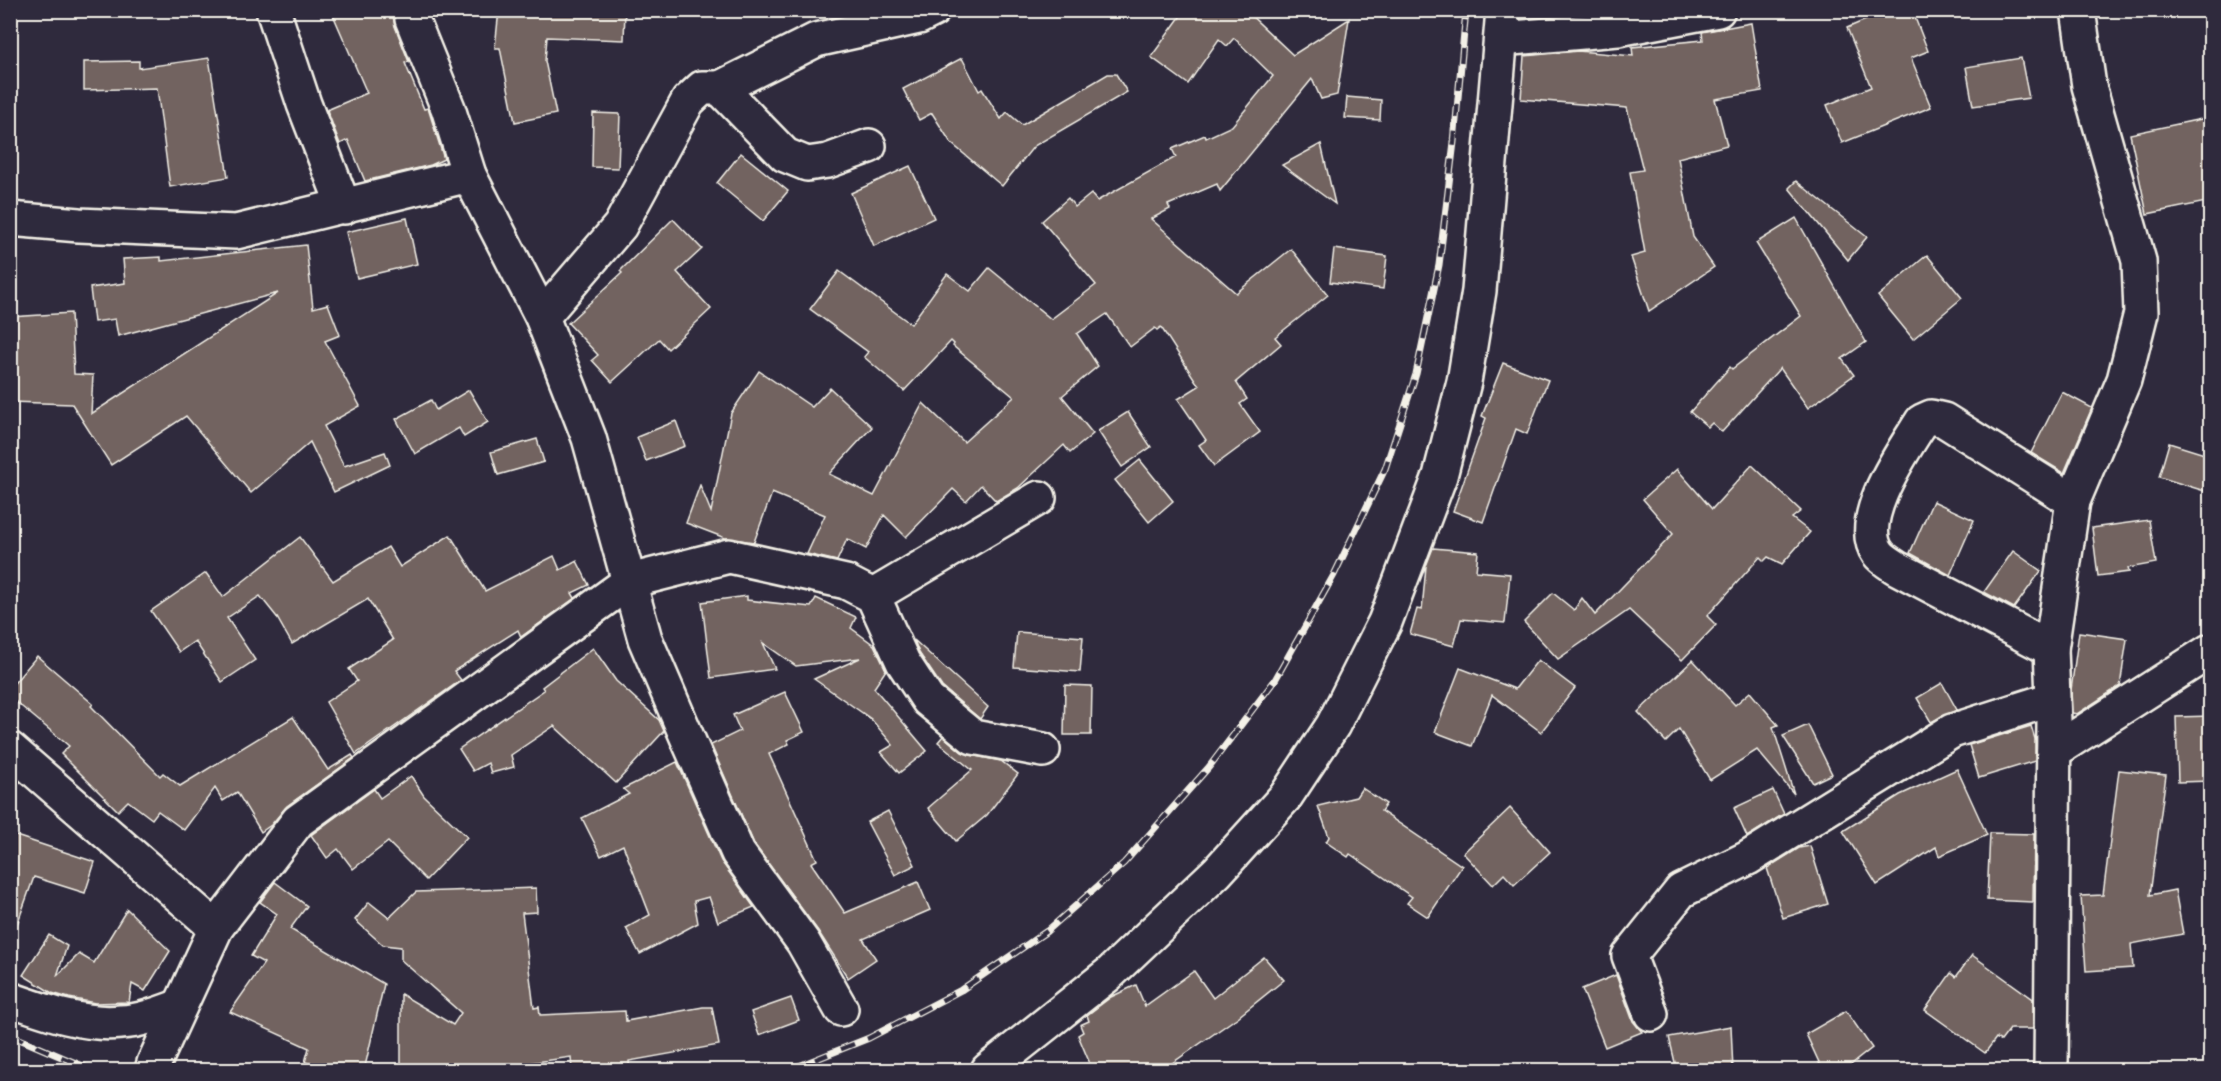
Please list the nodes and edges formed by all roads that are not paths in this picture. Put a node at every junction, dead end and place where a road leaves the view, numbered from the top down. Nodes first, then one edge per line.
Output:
1 (273, 10) edge
2 (411, 10) edge
3 (933, 10) edge
4 (1718, 10) edge
5 (2078, 10) edge
6 (1502, 25) edge
7 (720, 88) junction
8 (869, 146) dead end
9 (469, 175) junction
10 (344, 207) junction
11 (10, 219) edge
12 (542, 317) junction
13 (1039, 498) dead end
14 (2073, 501) junction
15 (630, 581) junction
16 (873, 596) junction
17 (2051, 649) junction
18 (2211, 651) edge
19 (2052, 699) junction
20 (10, 749) edge
21 (1043, 750) dead end
22 (2054, 751) junction
23 (216, 928) junction
24 (10, 999) edge
25 (180, 1006) junction
26 (841, 1009) dead end
27 (1651, 1014) dead end
28 (988, 1070) edge
29 (152, 1071) edge
30 (2051, 1071) edge

1 - 10 street
2 - 9 street
3 - 7 street
4 - 6 street
5 - 14 street
6 - 28 street
7 - 8 street
7 - 12 street
9 - 10 street
9 - 12 street
10 - 11 street
12 - 15 street
13 - 16 street
14 - 17 street
14 - 17 street
15 - 16 street
15 - 23 street
15 - 26 street
16 - 21 street
17 - 19 street
18 - 22 street
19 - 22 street
19 - 27 street
20 - 23 street
22 - 30 street
23 - 25 street
24 - 25 street
25 - 29 street

